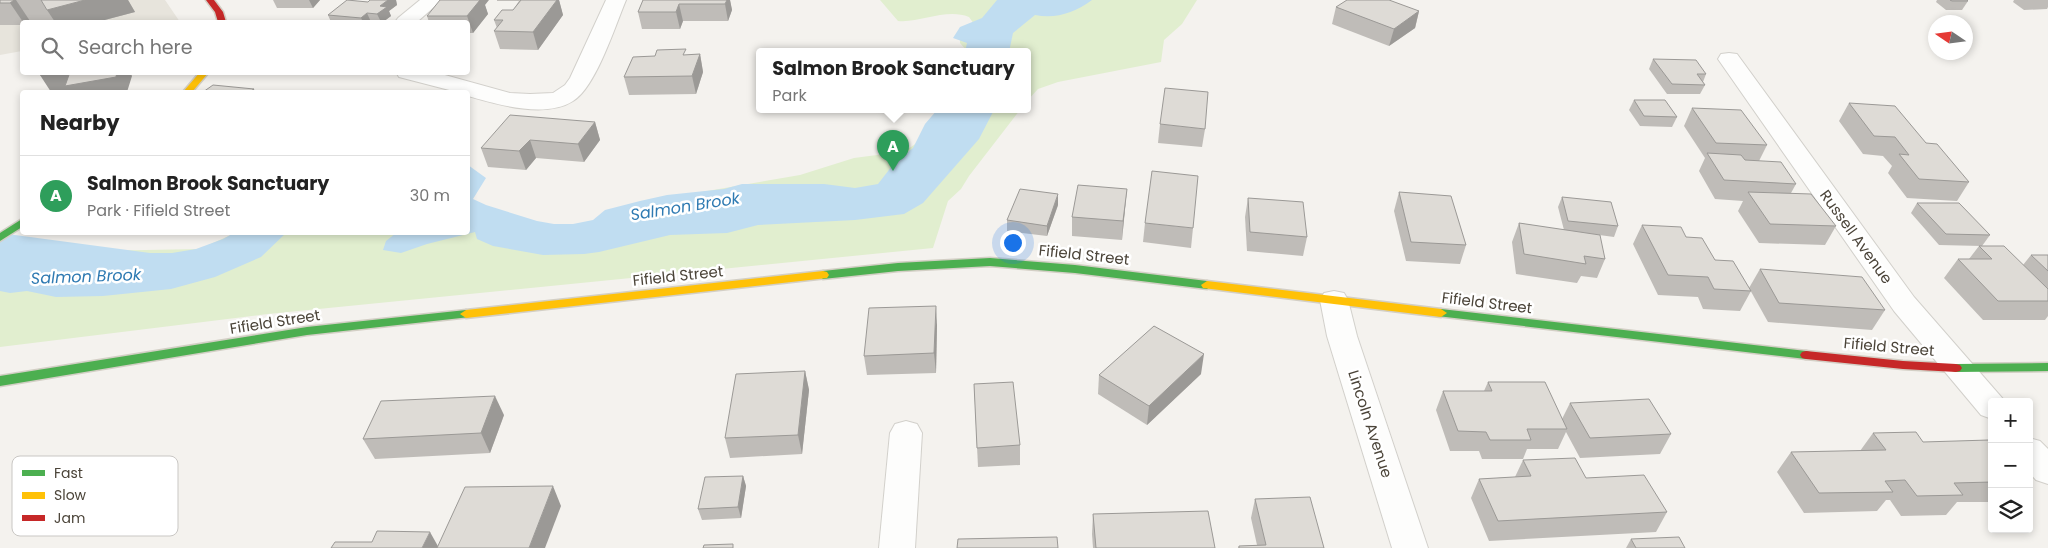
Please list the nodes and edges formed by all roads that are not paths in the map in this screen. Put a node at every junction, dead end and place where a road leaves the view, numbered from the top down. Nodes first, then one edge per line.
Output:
1 (210, 0) edge
2 (432, 0) edge
3 (616, 0) edge
4 (221, 20) edge
5 (407, 20) edge
6 (1729, 59) dead end
7 (202, 75) edge
8 (418, 75) edge
9 (189, 90) edge
10 (20, 223) edge
11 (0, 238) edge
12 (1334, 300) junction
13 (2048, 367) edge
14 (1957, 368) junction
15 (0, 381) edge
16 (1988, 403) edge
17 (906, 433) dead end
18 (2033, 454) edge
19 (2048, 471) edge
20 (897, 548) edge
21 (1410, 548) edge

1 - 4 street
2 - 5 street
3 - 8 street
6 - 14 street, Russell Avenue
7 - 9 street
10 - 11 street
12 - 14 street, Fifield Street
12 - 15 street, Fifield Street
12 - 21 street, Lincoln Avenue
13 - 14 street, Fifield Street
14 - 16 street, Russell Avenue
17 - 20 street
18 - 19 street

